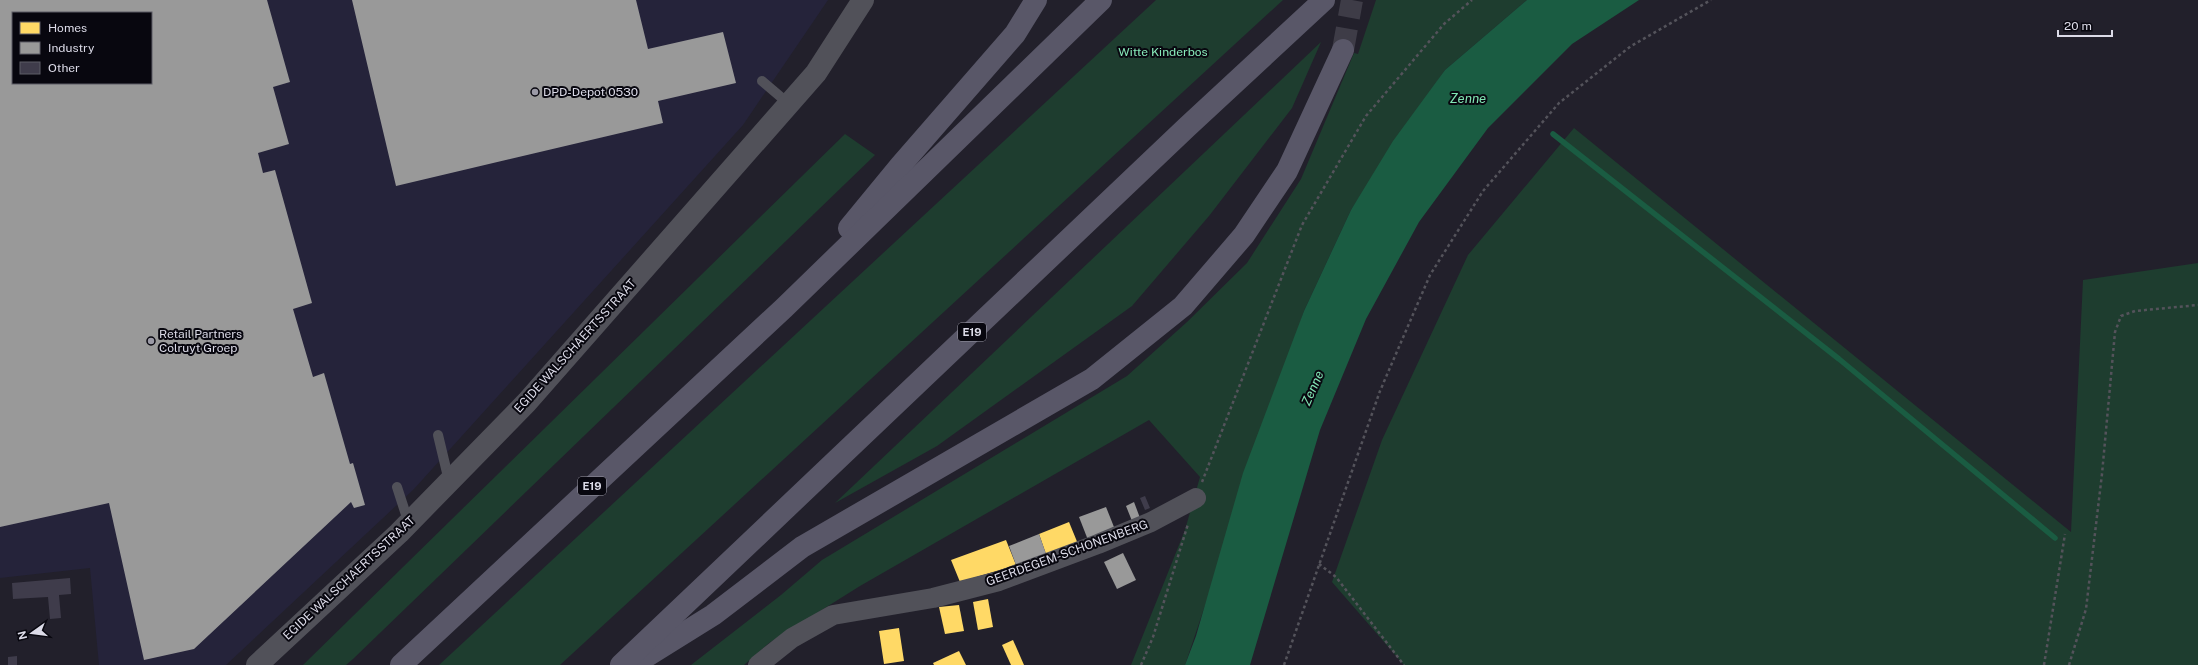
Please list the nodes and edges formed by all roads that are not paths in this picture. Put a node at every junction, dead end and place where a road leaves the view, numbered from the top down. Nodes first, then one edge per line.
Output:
1 (863, 0) edge
2 (1036, 0) edge
3 (1101, 0) edge
4 (1324, 0) edge
5 (1343, 50) tunnel mouth
6 (762, 81) dead end
7 (789, 104) junction
8 (784, 308) junction
9 (438, 435) dead end
10 (449, 482) junction
11 (397, 487) dead end
12 (1196, 498) road end
13 (409, 524) junction
14 (256, 665) edge
15 (401, 665) edge
16 (621, 665) edge
17 (633, 665) edge
18 (758, 665) edge

1 - 7 main road, EGIDE WALSCHAERTSSTRAAT
2 - 8 highway
3 - 8 highway, E19
4 - 16 highway, E19
5 - 17 highway
6 - 7 lane
7 - 10 main road, EGIDE WALSCHAERTSSTRAAT
8 - 15 highway, E19
9 - 10 lane
10 - 13 main road, EGIDE WALSCHAERTSSTRAAT
11 - 13 lane
12 - 18 street, GEERDEGEM-SCHONENBERG
13 - 14 main road, EGIDE WALSCHAERTSSTRAAT

